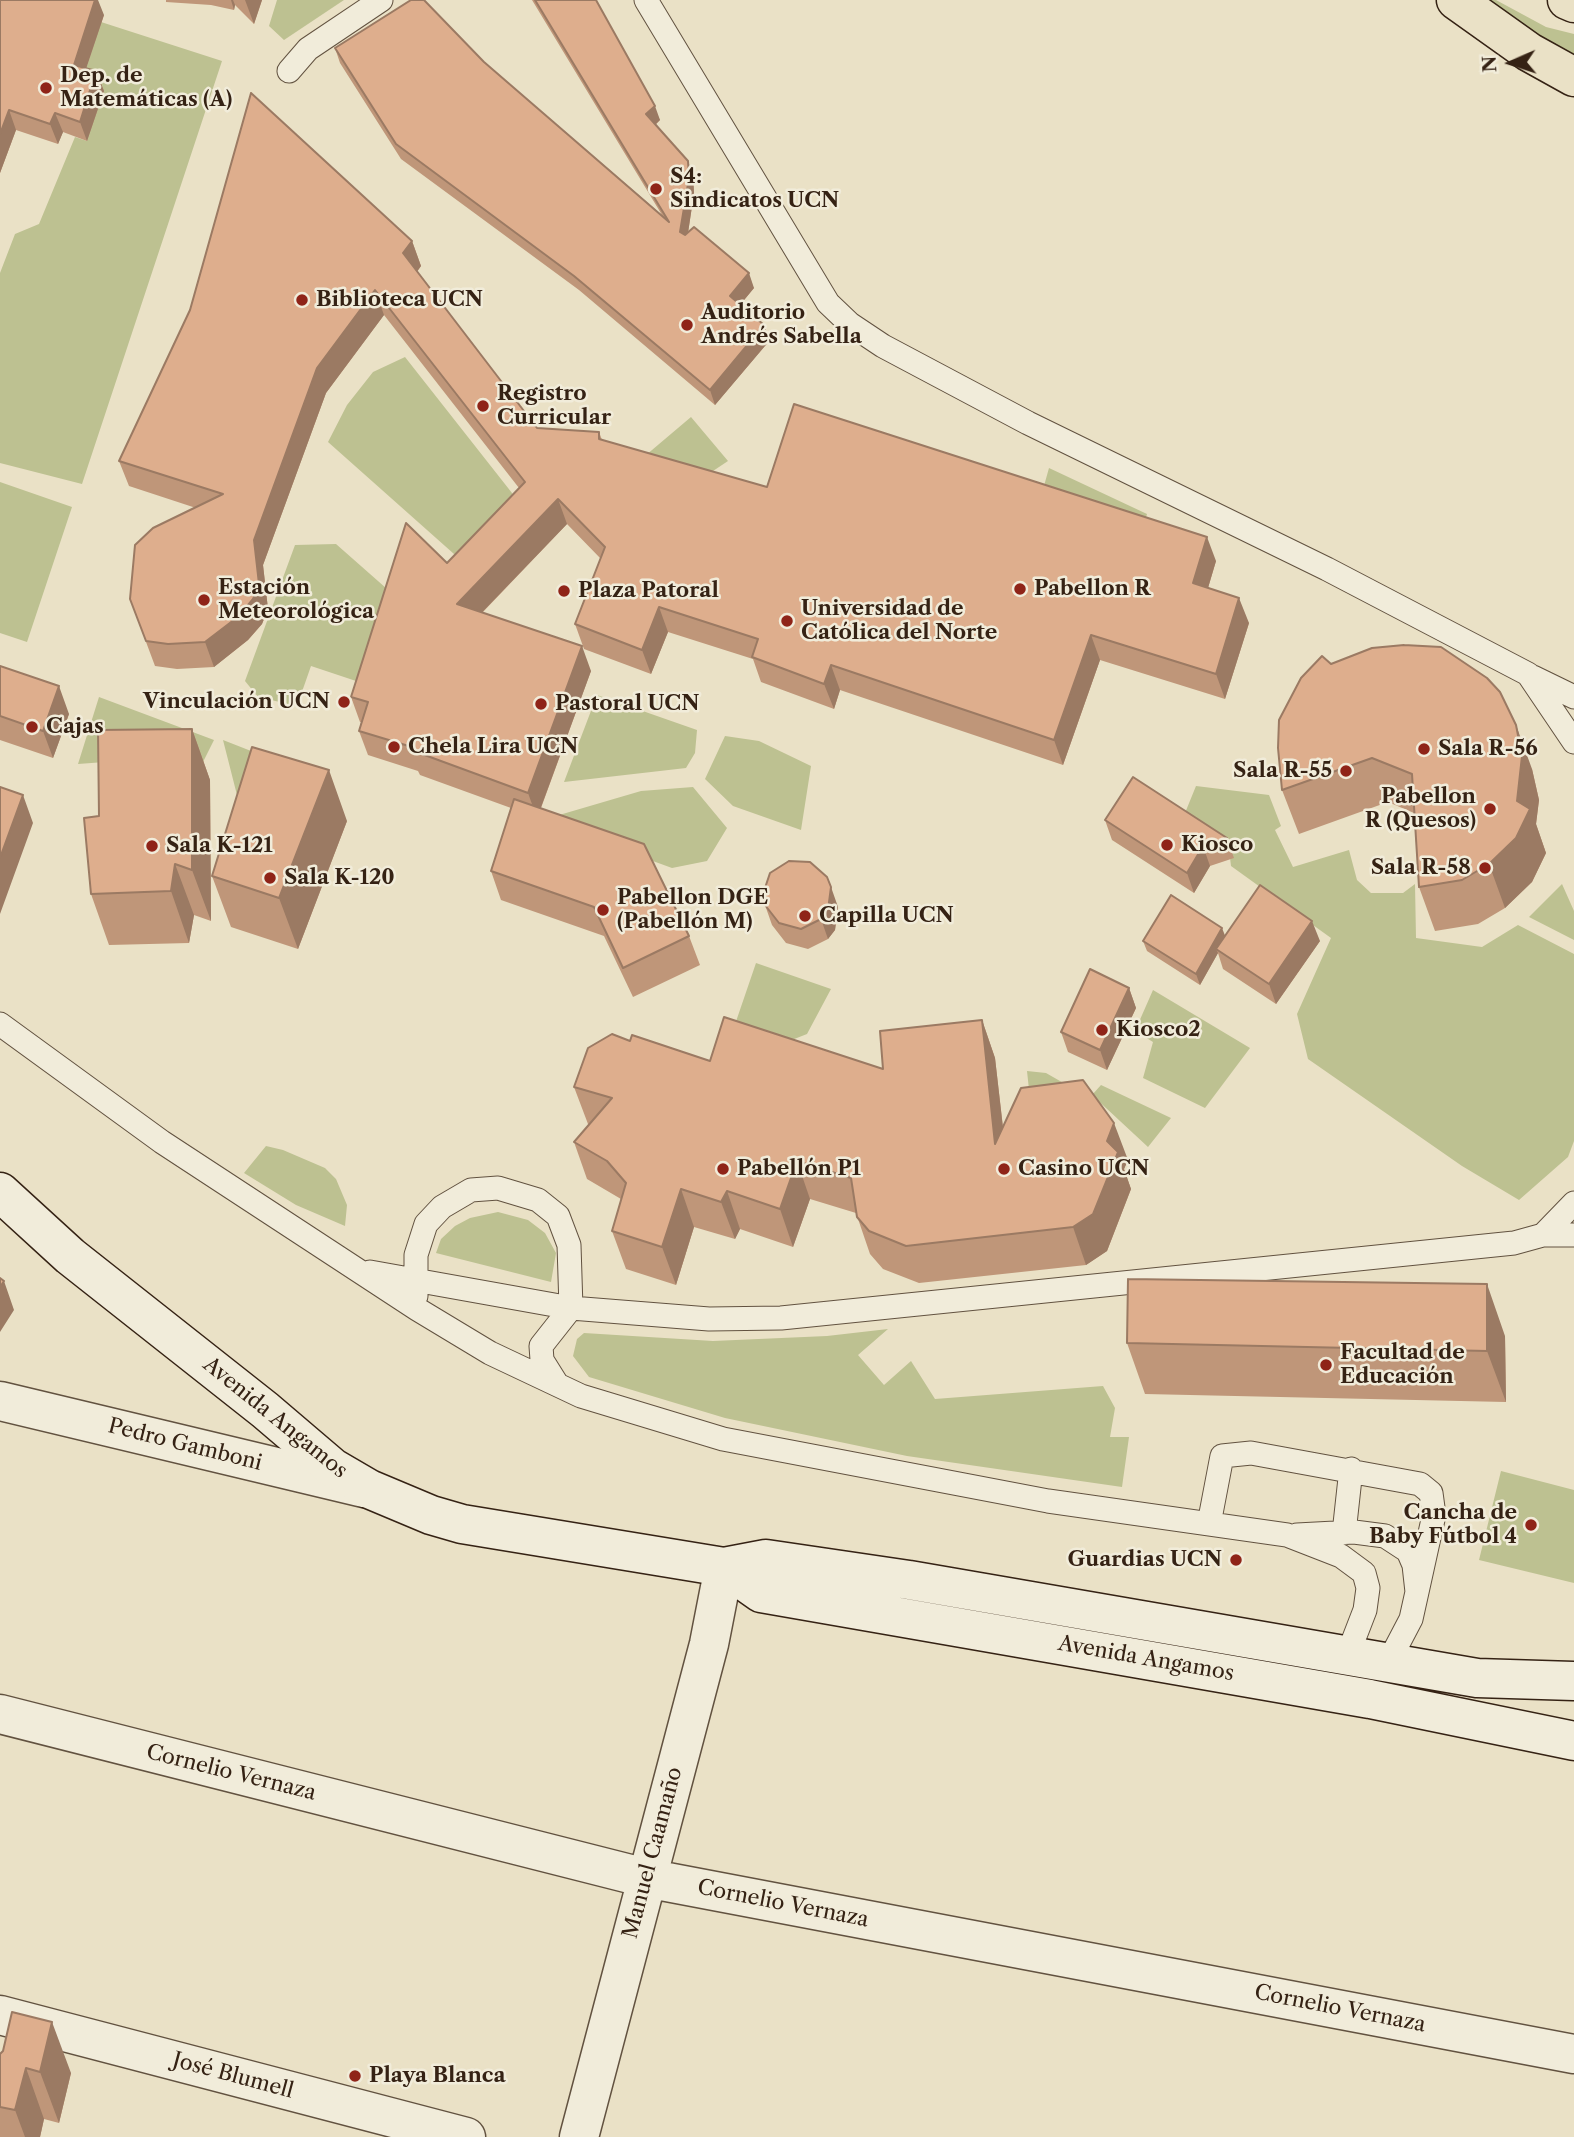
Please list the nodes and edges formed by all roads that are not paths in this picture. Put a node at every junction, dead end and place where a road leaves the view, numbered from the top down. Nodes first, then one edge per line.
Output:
1 (381, 0) edge
2 (646, 0) edge
3 (1456, 0) edge
4 (1567, 0) edge
5 (1574, 3) edge
6 (289, 71) dead end
7 (1574, 77) edge
8 (1528, 674) junction
9 (1574, 697) edge
10 (1574, 742) edge
11 (0, 1024) edge
12 (0, 1192) edge
13 (1574, 1203) edge
14 (1574, 1235) edge
15 (1543, 1236) junction
16 (356, 1269) junction
17 (414, 1282) junction
18 (571, 1308) junction
19 (417, 1309) junction
20 (559, 1386) junction
21 (0, 1401) edge
22 (1351, 1469) junction
23 (369, 1489) junction
24 (1209, 1524) junction
25 (1343, 1533) junction
26 (1287, 1535) junction
27 (724, 1567) junction
28 (1417, 1592) junction
29 (1348, 1654) junction
30 (1389, 1661) junction
31 (1574, 1681) edge
32 (0, 1714) edge
33 (1574, 1741) edge
34 (646, 1878) junction
35 (9, 2017) edge
36 (1574, 2054) edge
37 (9, 2058) edge
38 (466, 2137) edge
39 (579, 2137) edge

1 - 6 lane
2 - 8 lane
3 - 7 main road
4 - 5 main road
8 - 9 lane
8 - 10 lane
11 - 16 lane
12 - 23 street, Avenida Angamos
13 - 15 lane
14 - 15 lane
15 - 18 lane
16 - 17 lane
16 - 19 lane
17 - 18 lane
17 - 18 lane
17 - 19 lane
18 - 20 lane
19 - 20 lane
20 - 24 lane
21 - 23 street, Pedro Gamboni
22 - 24 lane
22 - 25 lane
22 - 28 lane
23 - 27 street, Avenida Angamos
24 - 26 lane
25 - 26 lane
25 - 28 lane
26 - 29 lane
27 - 29 street, Avenida Angamos
27 - 33 street, Avenida Angamos
27 - 34 street, Manuel Caamaño
28 - 30 lane
29 - 30 street, Avenida Angamos
30 - 31 street, Avenida Angamos
32 - 34 street, Cornelio Vernaza
34 - 36 street, Cornelio Vernaza
34 - 39 street, Manuel Caamaño
35 - 37 street
35 - 38 street, José Blumell

